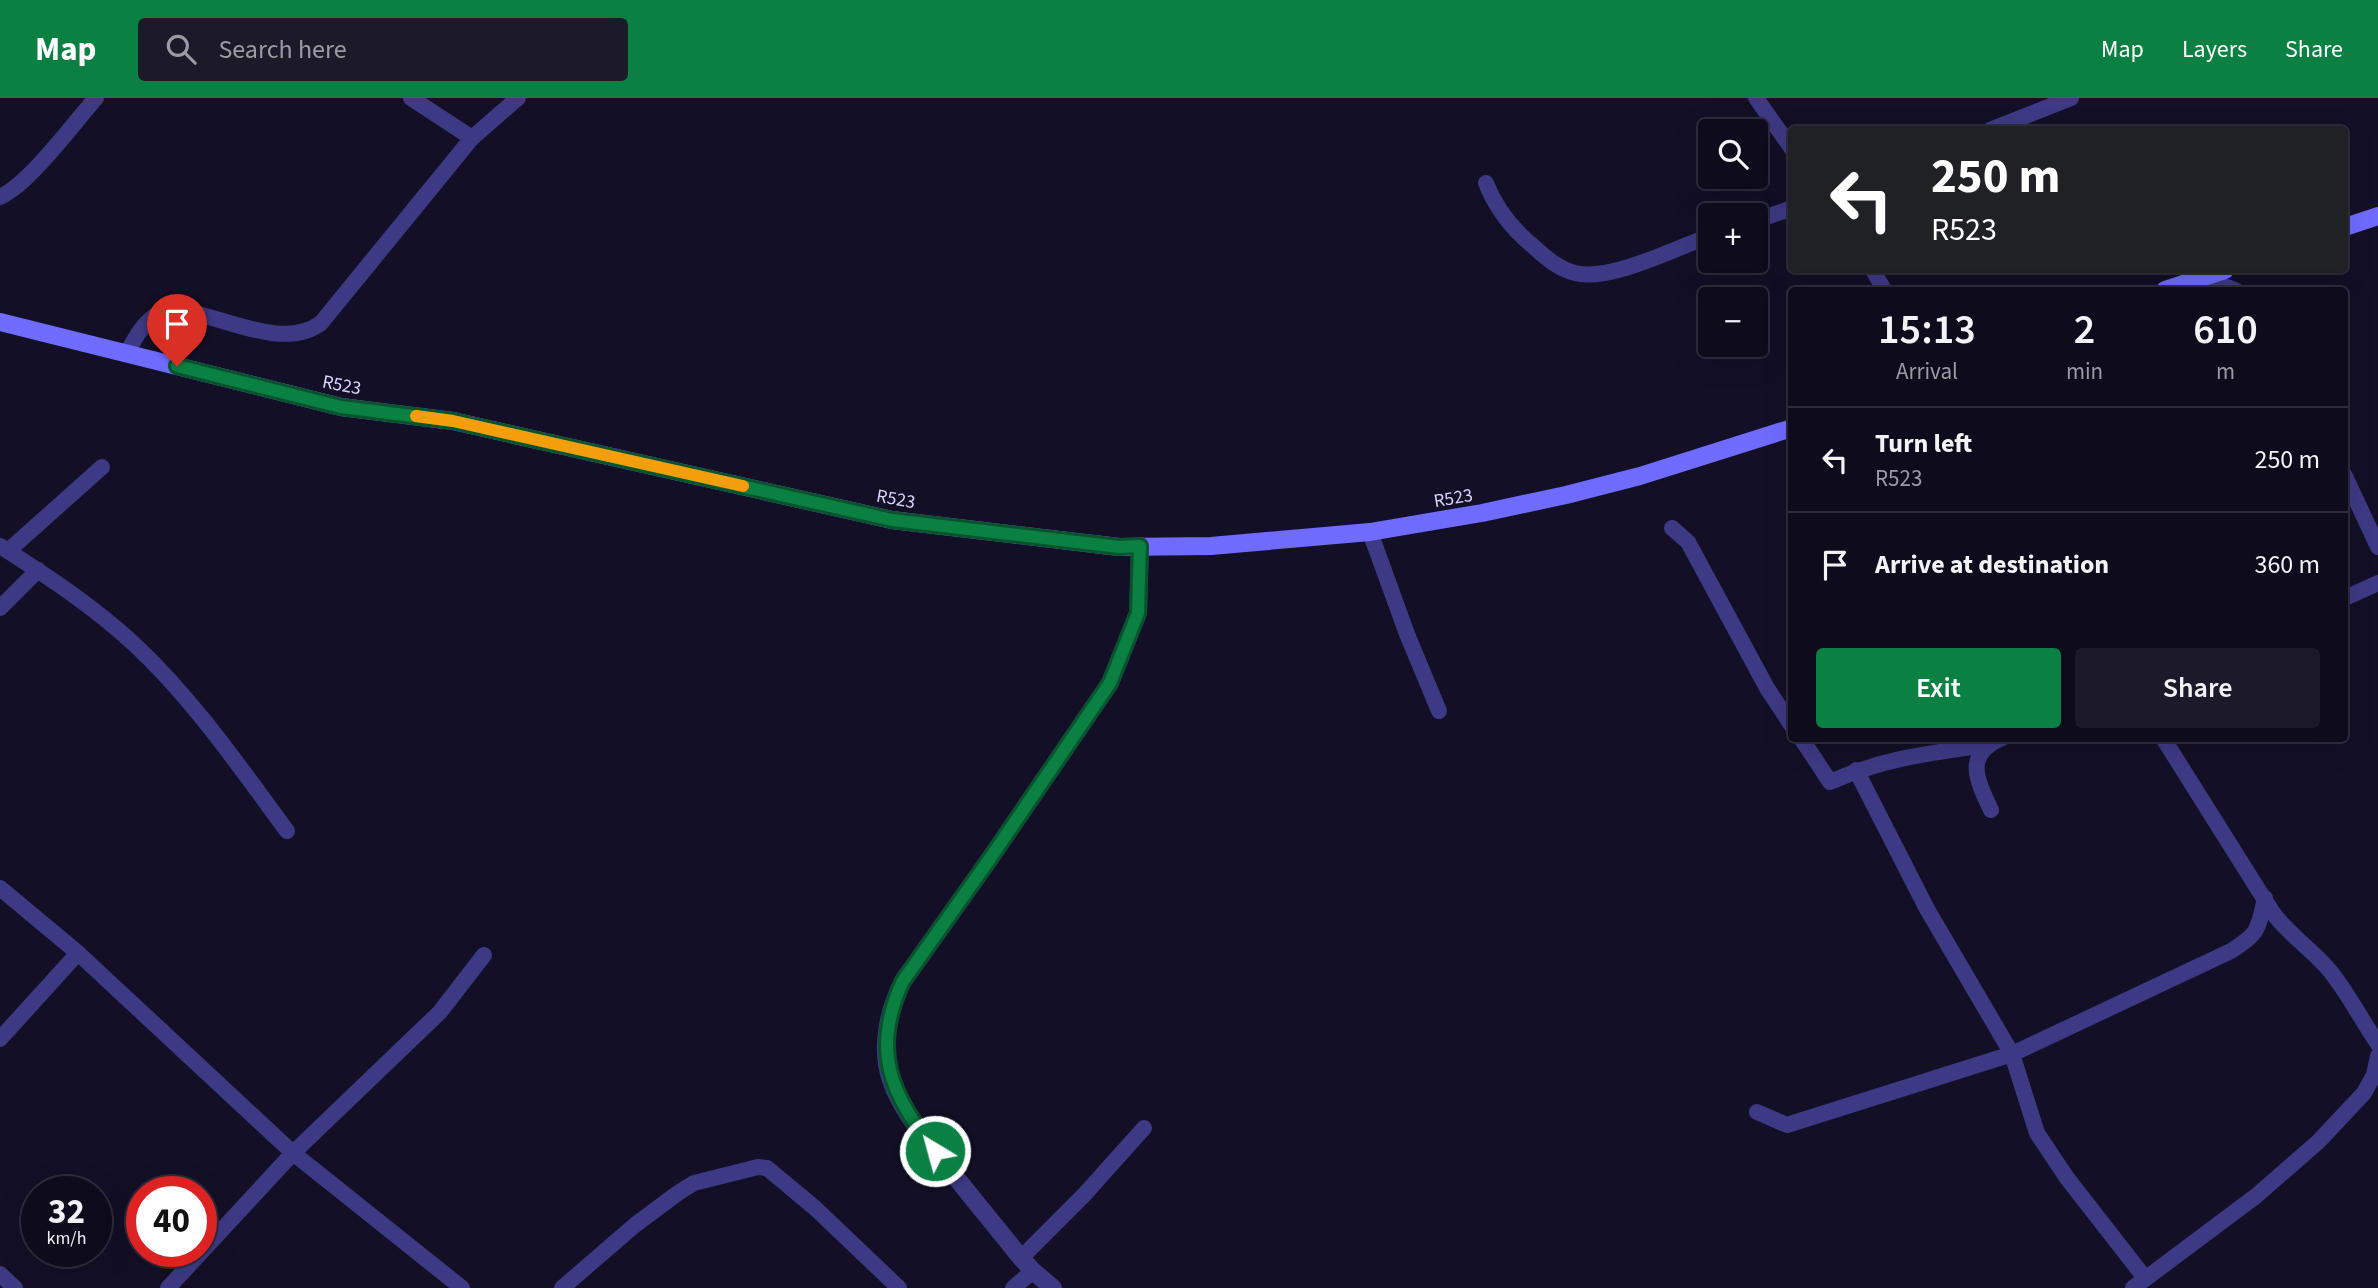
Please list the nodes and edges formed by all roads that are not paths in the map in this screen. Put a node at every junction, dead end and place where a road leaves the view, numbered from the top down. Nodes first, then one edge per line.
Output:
1 (96, 98) edge
2 (411, 98) edge
3 (518, 98) edge
4 (1756, 98) edge
5 (2071, 98) edge
6 (2000, 126) edge
7 (472, 138) junction
8 (1788, 143) edge
9 (1486, 183) dead end
10 (0, 197) edge
11 (1788, 209) edge
12 (1768, 216) edge
13 (2378, 216) edge
14 (2348, 227) edge
15 (1698, 240) edge
16 (2216, 273) edge
17 (2202, 278) junction
18 (2174, 287) edge
19 (2227, 287) edge
20 (0, 322) edge
21 (127, 353) junction
22 (1788, 429) edge
23 (102, 467) dead end
24 (2348, 482) edge
25 (1672, 528) dead end
26 (1370, 532) junction
27 (1140, 546) junction
28 (2378, 547) edge
29 (4, 549) edge
30 (38, 570) junction
31 (2378, 583) edge
32 (2348, 597) edge
33 (0, 608) edge
34 (1439, 711) dead end
35 (1788, 720) edge
36 (1804, 742) edge
37 (1995, 742) edge
38 (2166, 742) edge
39 (1856, 770) junction
40 (1991, 810) dead end
41 (286, 831) dead end
42 (0, 888) edge
43 (2264, 898) junction
44 (78, 953) junction
45 (484, 956) dead end
46 (0, 1039) edge
47 (2378, 1044) edge
48 (2012, 1054) junction
49 (2378, 1056) edge
50 (1757, 1112) dead end
51 (1144, 1128) dead end
52 (293, 1153) junction
53 (1027, 1264) junction
54 (0, 1274) edge
55 (2139, 1283) edge
56 (15, 1288) edge
57 (168, 1288) edge
58 (462, 1288) edge
59 (562, 1288) edge
60 (899, 1288) edge
61 (1013, 1288) edge
62 (1053, 1288) edge

1 - 10 street
2 - 7 street
3 - 7 street
4 - 8 street
5 - 6 street
7 - 21 street
9 - 15 street
11 - 12 street
13 - 14 main road
16 - 17 main road
17 - 18 main road
17 - 19 street
20 - 21 main road, R523 / R523
21 - 27 main road, R523 / R523
22 - 26 main road, R523 / R523
23 - 29 street
24 - 28 street
25 - 35 street
26 - 27 main road, R523 / R523
26 - 34 street
27 - 53 street
29 - 30 street
30 - 33 street
30 - 41 street
31 - 32 street
36 - 39 street
37 - 39 street
37 - 40 street
38 - 43 street
39 - 48 street
42 - 44 street
43 - 47 street
43 - 48 street
44 - 46 street
44 - 52 street
45 - 52 street
48 - 50 street
48 - 55 street
49 - 55 street
51 - 53 street
52 - 57 street
52 - 58 street
53 - 61 street
53 - 62 street
54 - 56 street
59 - 60 street

